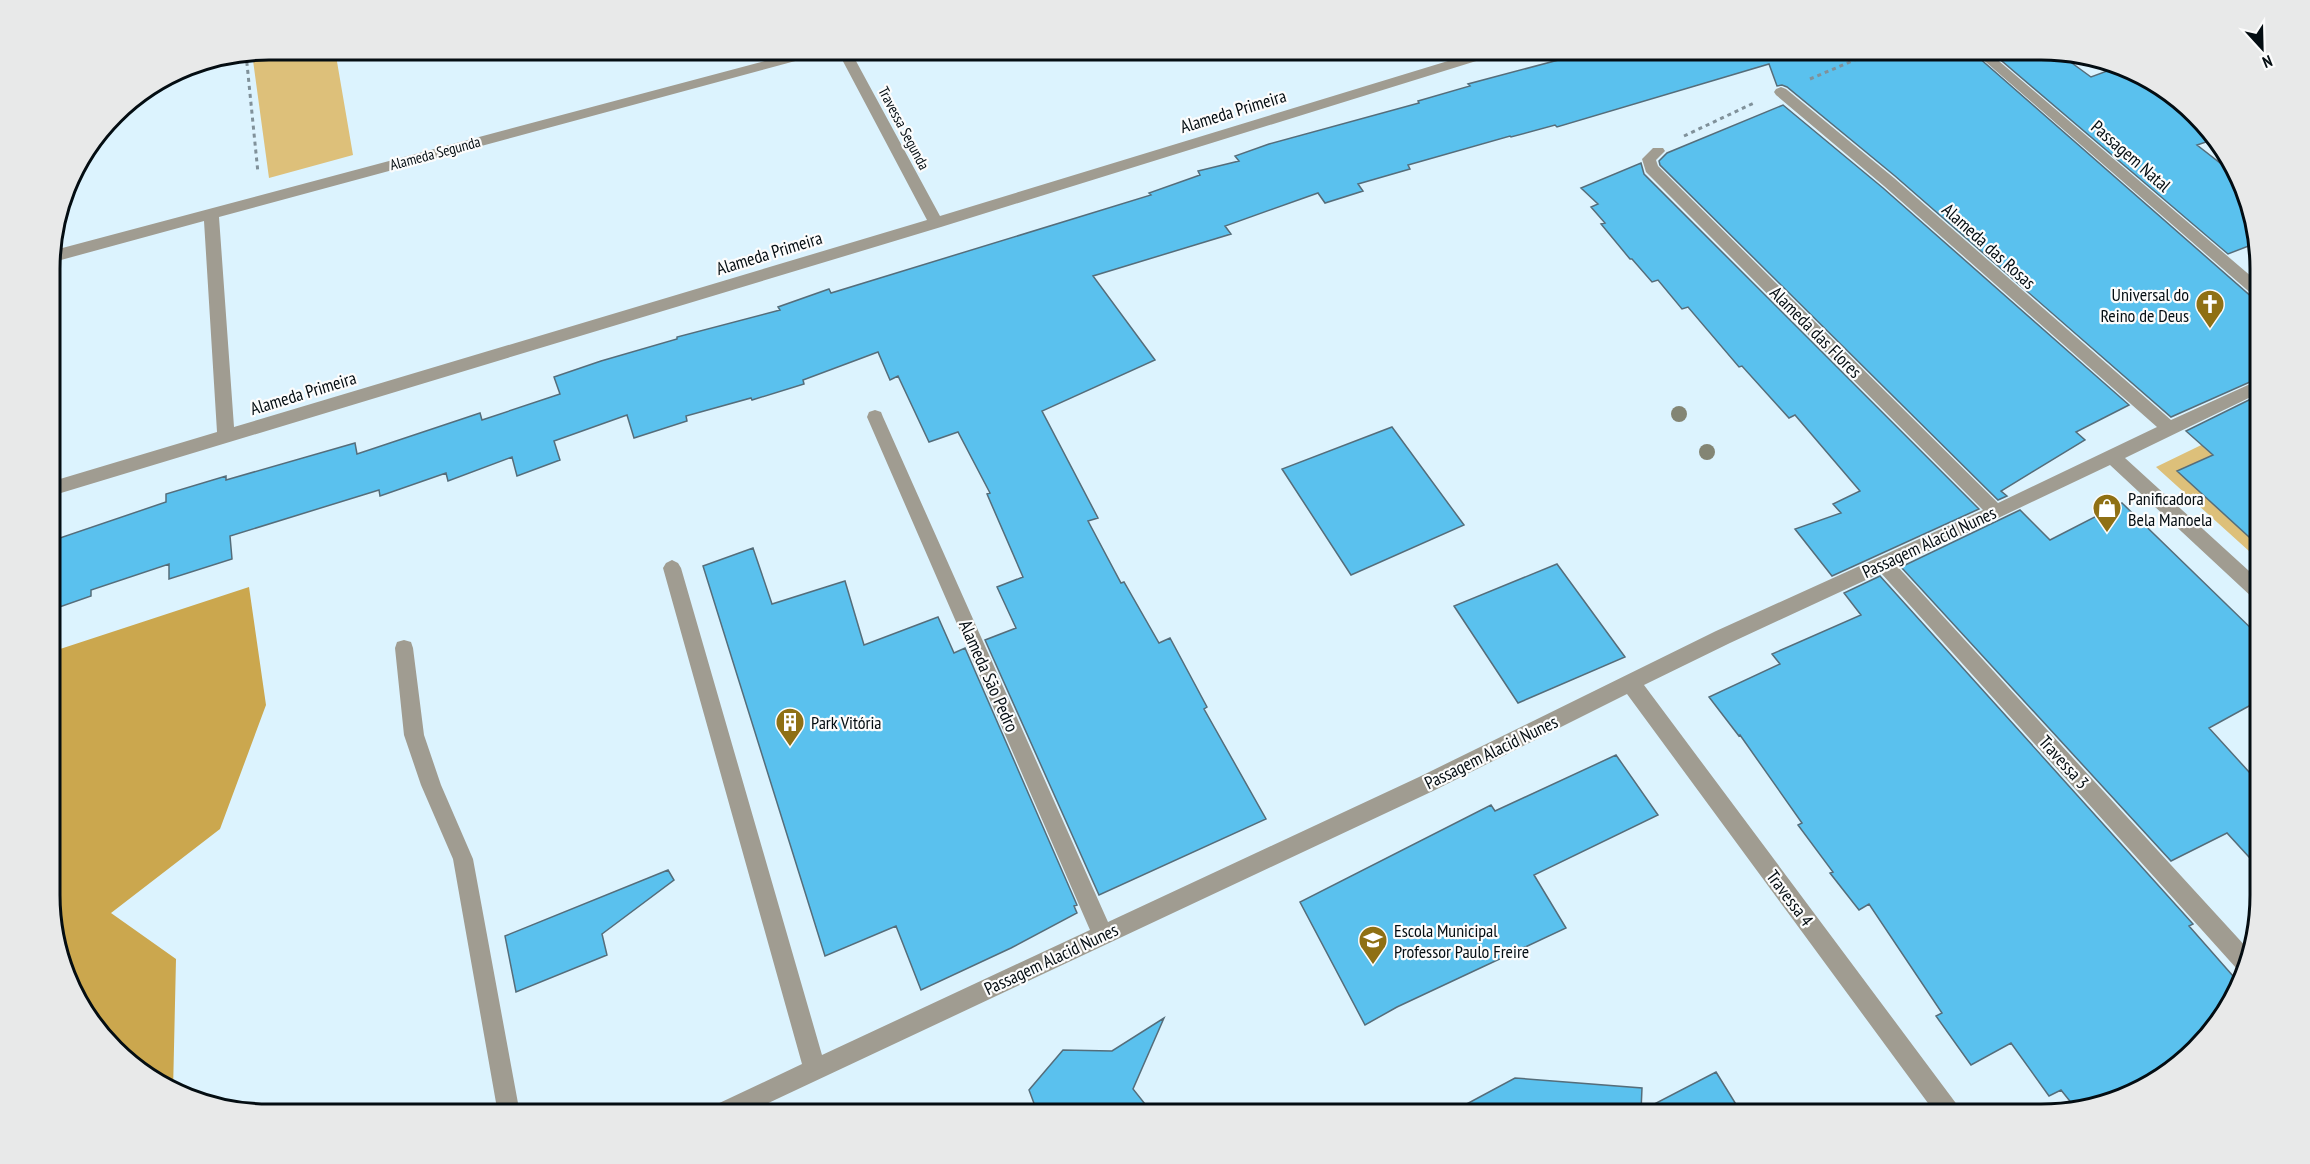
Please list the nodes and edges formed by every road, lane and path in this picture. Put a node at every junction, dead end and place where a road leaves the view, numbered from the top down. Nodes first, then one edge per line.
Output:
1 (783, 60) edge
2 (848, 60) edge
3 (1461, 60) edge
4 (1990, 60) edge
5 (247, 62) edge
6 (1781, 92) dead end
7 (1658, 151) dead end
8 (261, 200) junction
9 (211, 214) junction
10 (936, 223) junction
11 (60, 253) edge
12 (2250, 284) edge
13 (2250, 390) edge
14 (875, 417) dead end
15 (2171, 430) junction
16 (226, 436) junction
17 (2113, 457) junction
18 (60, 486) edge
19 (1996, 512) junction
20 (1883, 563) junction
21 (672, 568) dead end
22 (2250, 584) edge
23 (404, 648) dead end
24 (1630, 682) junction
25 (1103, 935) junction
26 (2241, 956) edge
27 (815, 1070) junction
28 (507, 1104) edge
29 (756, 1104) edge
30 (1943, 1104) edge

1 - 8 street, Alameda Segunda
2 - 10 street, Travessa Segunda
3 - 10 street, Alameda Primeira
4 - 12 street, Passagem Natal
5 - 8 path
6 - 15 street, Alameda das Rosas
7 - 19 street, Alameda das Flores
8 - 9 street, Alameda Segunda
9 - 11 street, Alameda Segunda
9 - 16 street
10 - 16 street, Alameda Primeira
13 - 15 street, Passagem Alacid Nunes
14 - 25 street, Alameda São Pedro
15 - 17 street, Passagem Alacid Nunes
16 - 18 street, Alameda Primeira
17 - 19 street, Passagem Alacid Nunes
17 - 22 street
19 - 20 street, Passagem Alacid Nunes
20 - 24 street, Passagem Alacid Nunes
20 - 26 street, Travessa 3
21 - 27 street
23 - 28 street
24 - 25 street, Passagem Alacid Nunes
24 - 30 street, Travessa 4
25 - 27 street, Passagem Alacid Nunes
27 - 29 street, Passagem Alacid Nunes

